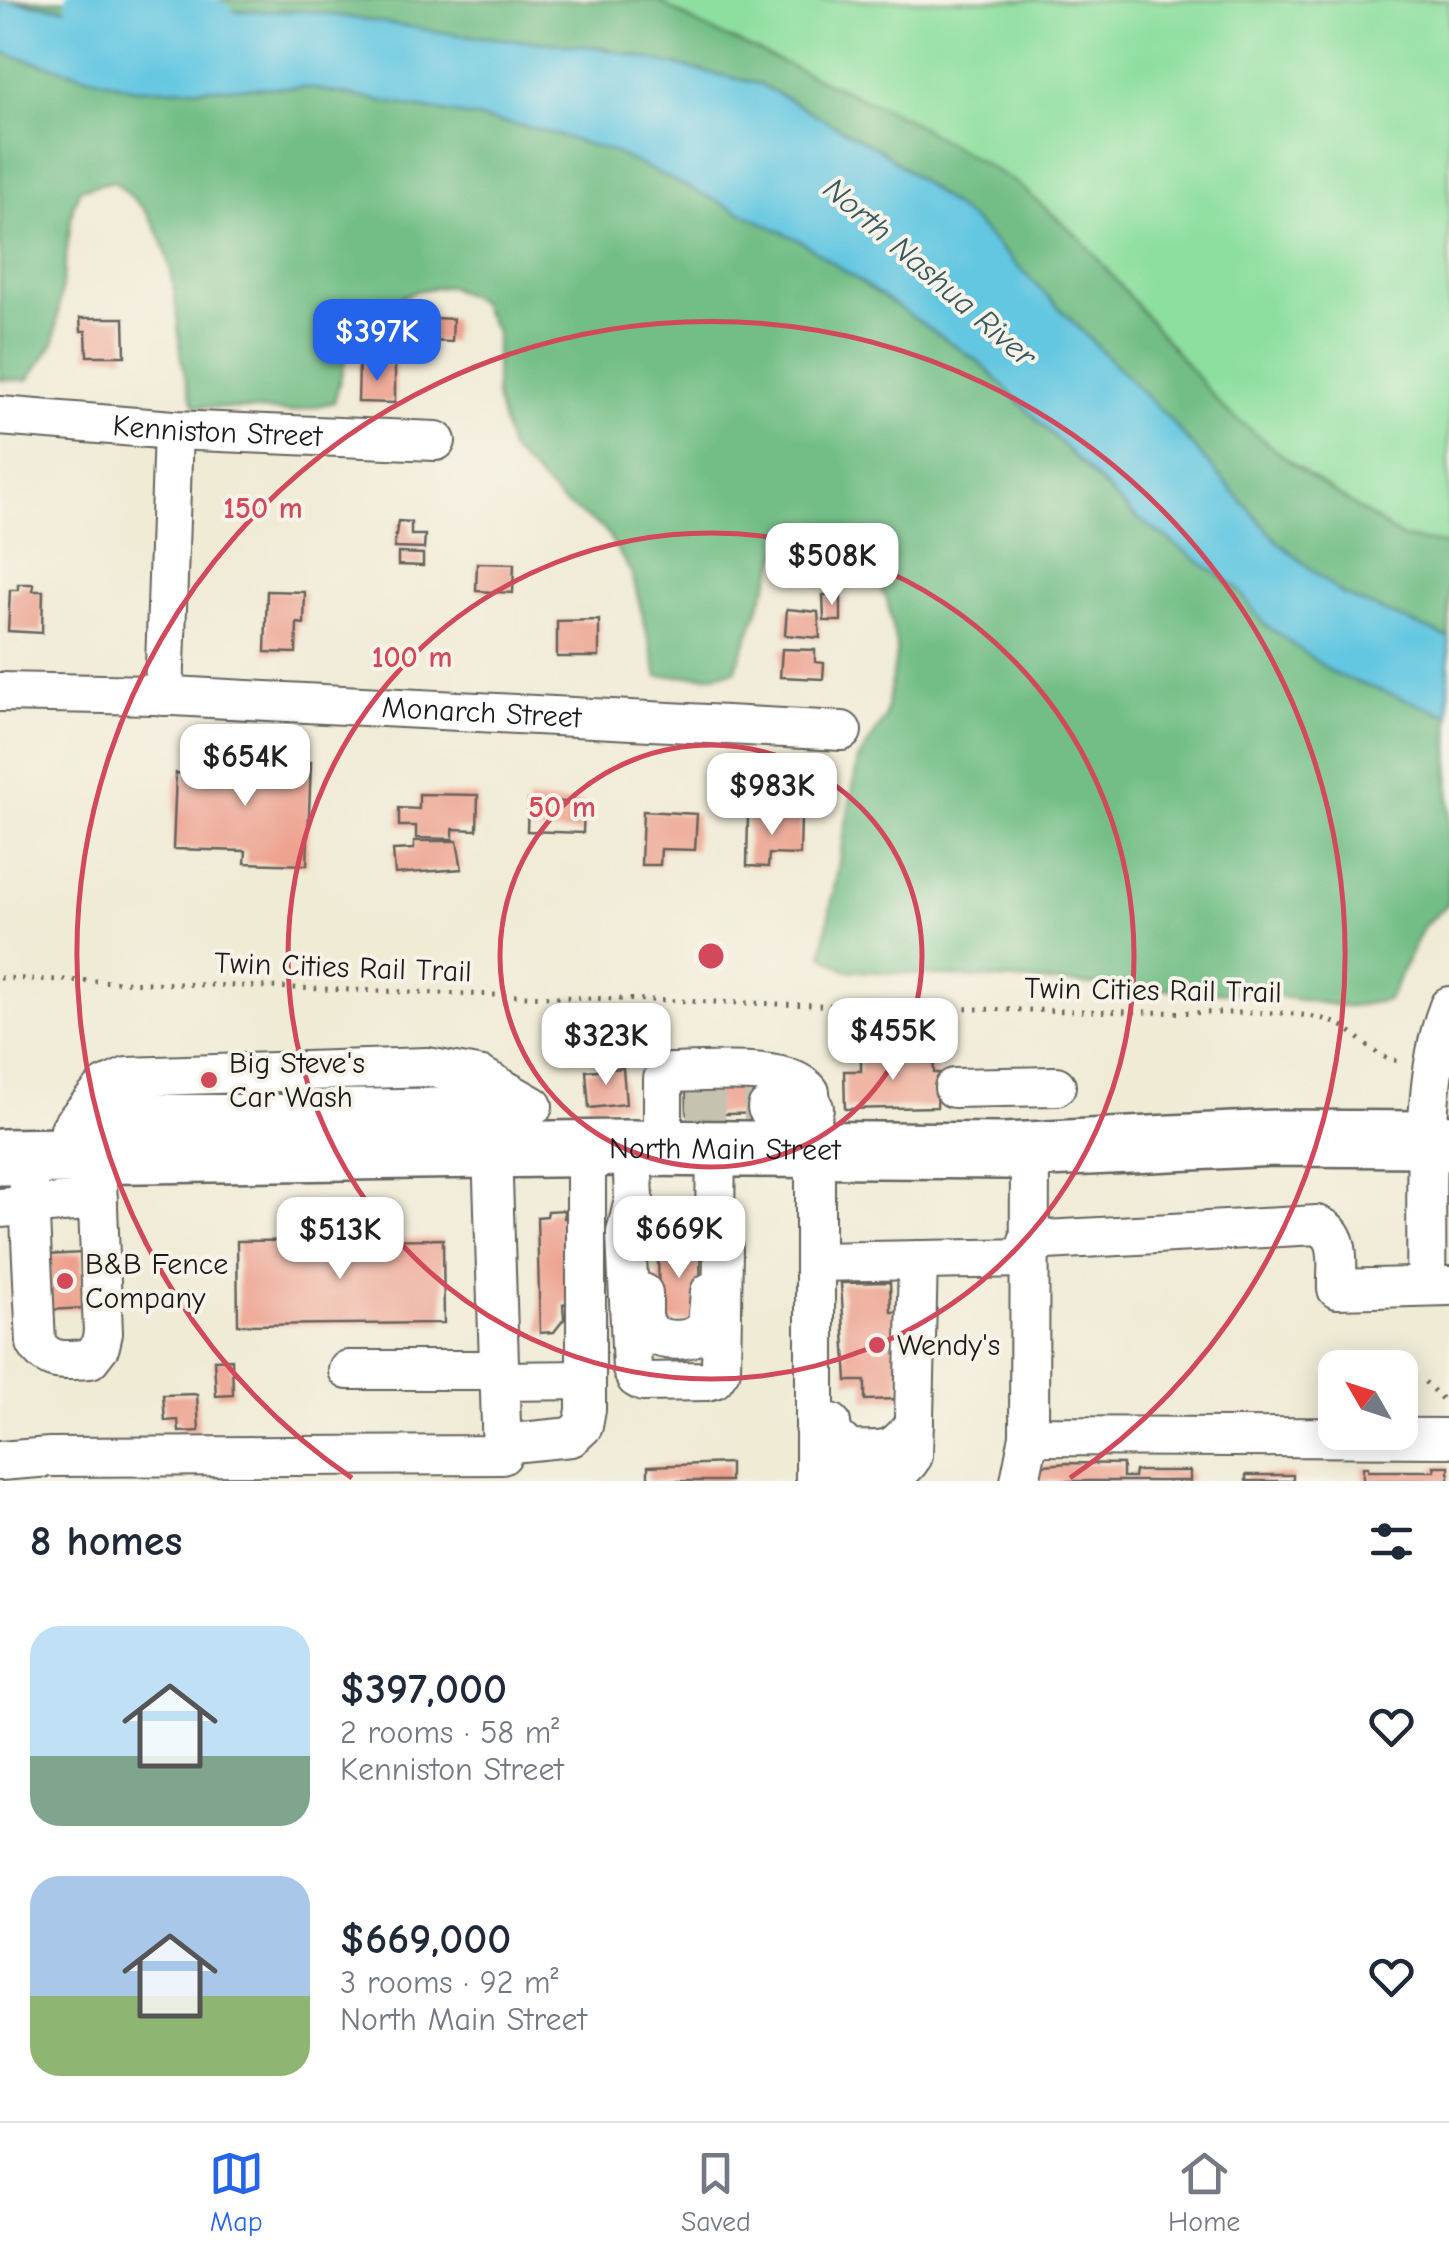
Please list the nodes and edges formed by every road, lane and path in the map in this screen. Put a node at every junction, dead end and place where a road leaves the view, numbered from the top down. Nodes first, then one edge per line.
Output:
1 (0, 416) edge
2 (173, 430) junction
3 (436, 442) dead end
4 (0, 692) edge
5 (164, 696) junction
6 (842, 731) dead end
7 (0, 978) edge
8 (1449, 1006) edge
9 (1392, 1062) dead end
10 (1056, 1086) dead end
11 (1006, 1087) junction
12 (954, 1088) dead end
13 (767, 1108) tunnel mouth
14 (814, 1129) junction
15 (332, 1131) junction
16 (629, 1133) junction
17 (1438, 1141) edge
18 (492, 1150) junction
19 (1020, 1150) junction
20 (47, 1170) edge
21 (1028, 1249) junction
22 (918, 1260) junction
23 (815, 1262) junction
24 (1438, 1286) edge
25 (815, 1343) junction
26 (348, 1370) dead end
27 (500, 1376) junction
28 (586, 1380) junction
29 (1425, 1382) dead end
30 (1449, 1406) edge
31 (1028, 1436) junction
32 (1449, 1438) edge
33 (502, 1460) edge
34 (0, 1461) edge
35 (815, 1481) edge
36 (922, 1481) edge
37 (1020, 1481) edge

1 - 2 street, Kenniston Street
2 - 3 street, Kenniston Street
2 - 5 street
4 - 5 street, Monarch Street
5 - 6 street, Monarch Street
7 - 9 path, Twin Cities Rail Trail
8 - 17 street
10 - 11 street
11 - 12 street
11 - 19 street
13 - 14 street
14 - 16 highway, North Main Street
14 - 16 street
14 - 19 highway, North Main Street
14 - 23 street
15 - 16 street
15 - 18 highway, North Main Street
15 - 20 highway, North Main Street
16 - 16 street
16 - 18 highway, North Main Street
16 - 20 street
16 - 28 street
17 - 19 highway, North Main Street
17 - 24 street
18 - 27 street
19 - 21 street
21 - 22 street
21 - 24 street
21 - 31 street
22 - 23 street
22 - 25 street
22 - 36 street
23 - 25 street
25 - 35 street
26 - 27 street
27 - 28 street
27 - 33 street
28 - 33 street
29 - 30 path
31 - 32 street
31 - 37 street
33 - 34 street

